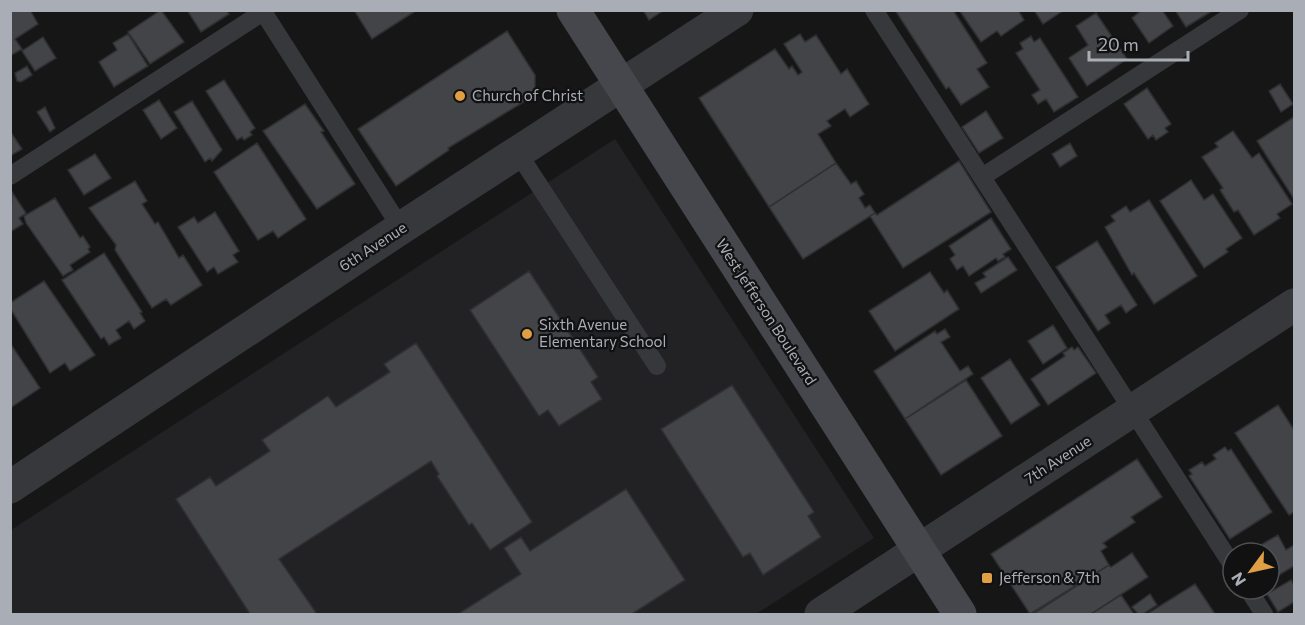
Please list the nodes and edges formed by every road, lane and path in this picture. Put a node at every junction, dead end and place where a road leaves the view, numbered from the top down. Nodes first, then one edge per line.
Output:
1 (573, 10) edge
2 (737, 10) edge
3 (874, 10) edge
4 (1240, 10) edge
5 (263, 11) edge
6 (622, 87) junction
7 (519, 153) junction
8 (10, 176) edge
9 (982, 177) junction
10 (401, 228) junction
11 (1294, 305) edge
12 (657, 366) dead end
13 (1134, 410) junction
14 (10, 487) edge
15 (1221, 547) edge
16 (917, 550) junction
17 (1255, 601) edge
18 (821, 615) edge
19 (960, 615) edge
20 (1264, 615) edge

1 - 6 main road, West Jefferson Boulevard
2 - 6 street, 6th Avenue
3 - 9 lane
4 - 9 lane
5 - 8 lane
5 - 10 lane
6 - 7 street, 6th Avenue
6 - 16 main road, West Jefferson Boulevard
7 - 10 street, 6th Avenue
7 - 12 lane
9 - 13 lane
10 - 14 street, 6th Avenue
11 - 13 street, 7th Avenue
13 - 15 lane
13 - 16 street, 7th Avenue
16 - 18 street, 7th Avenue
16 - 19 main road, West Jefferson Boulevard
17 - 20 lane

